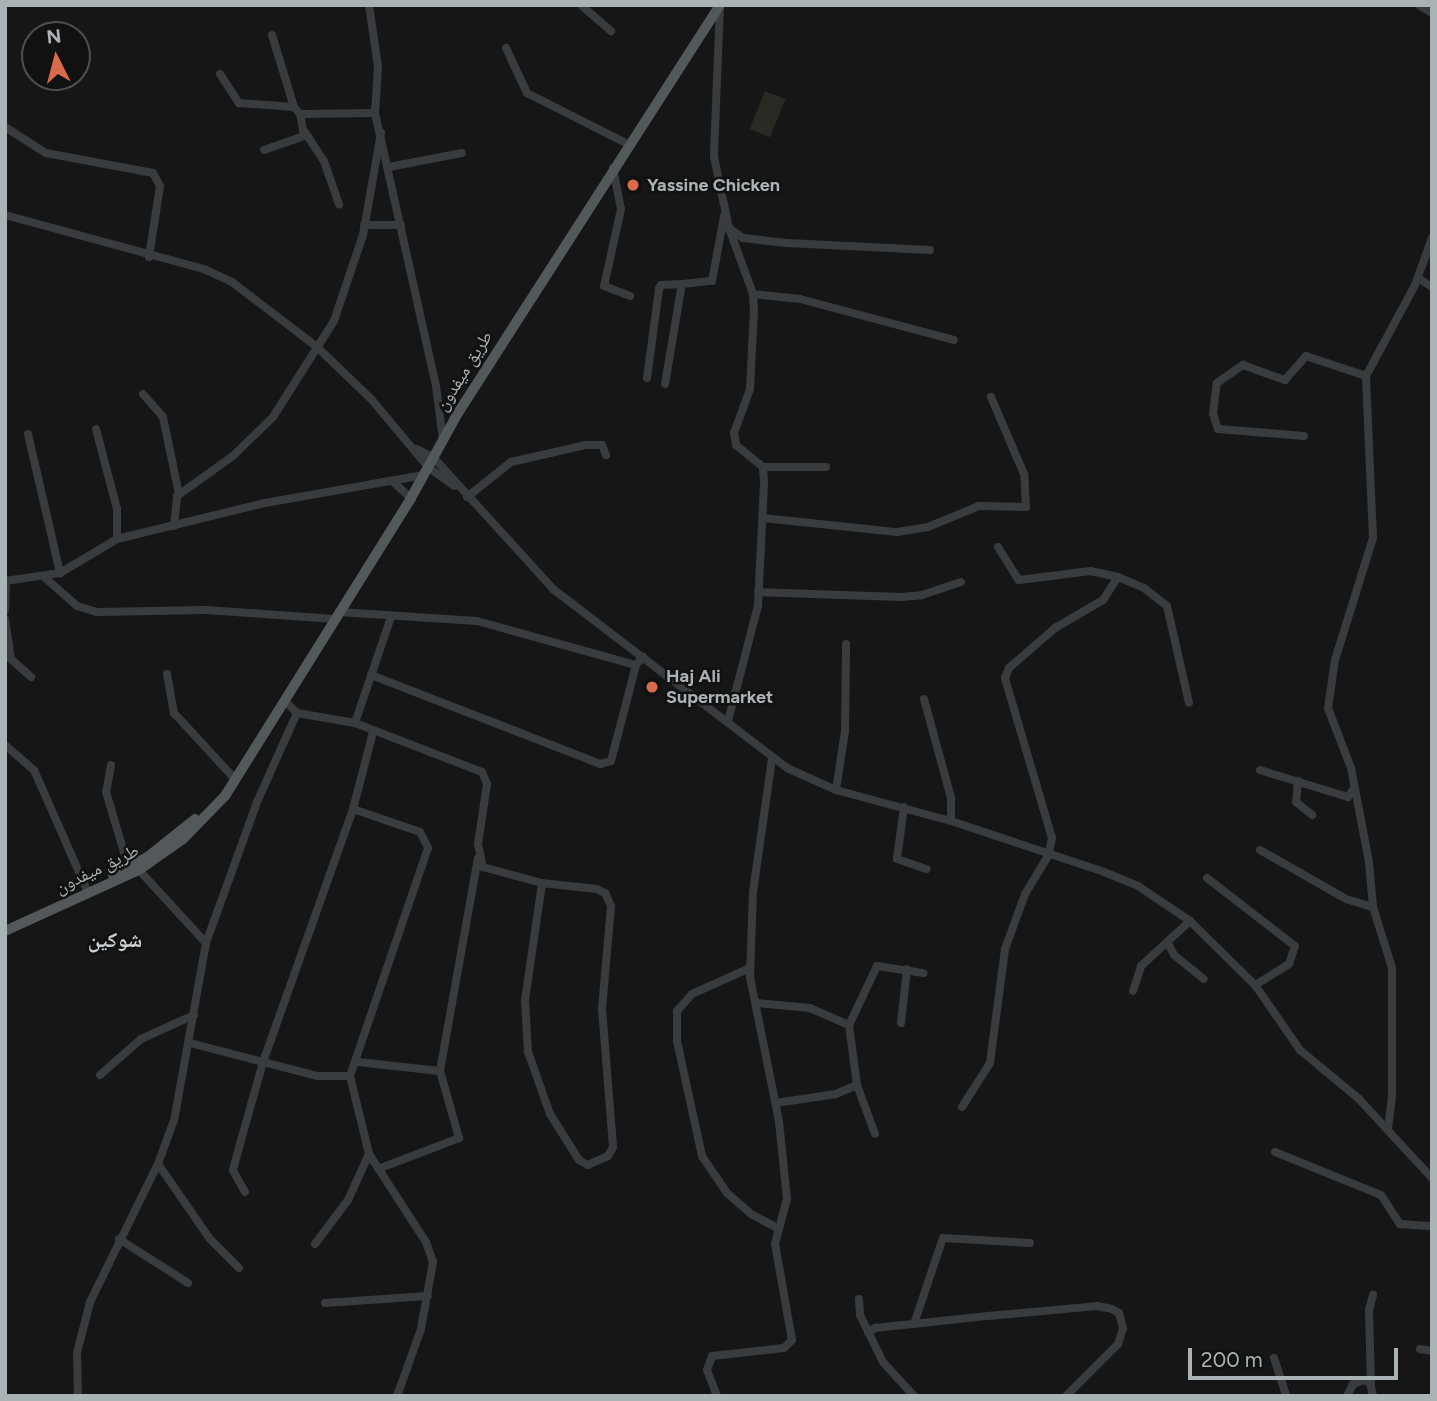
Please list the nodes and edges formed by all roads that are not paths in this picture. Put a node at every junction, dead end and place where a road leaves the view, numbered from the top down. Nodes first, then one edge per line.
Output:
1 (369, 5) edge
2 (581, 5) edge
3 (720, 5) edge
4 (1419, 5) edge
5 (1432, 13) edge
6 (611, 31) dead end
7 (272, 35) dead end
8 (506, 48) dead end
9 (220, 74) dead end
10 (297, 111) junction
11 (375, 113) junction
12 (5, 127) edge
13 (305, 132) junction
14 (381, 133) junction
15 (628, 144) junction
16 (264, 150) dead end
17 (462, 153) dead end
18 (389, 167) junction
19 (613, 168) junction
20 (339, 204) dead end
21 (724, 213) junction
22 (5, 215) edge
23 (364, 225) junction
24 (401, 225) junction
25 (729, 228) junction
26 (1432, 238) edge
27 (930, 250) dead end
28 (149, 257) junction
29 (1418, 278) junction
30 (682, 284) junction
31 (1432, 287) edge
32 (753, 295) junction
33 (630, 296) dead end
34 (954, 340) dead end
35 (317, 347) junction
36 (1366, 376) junction
37 (647, 378) dead end
38 (665, 384) dead end
39 (143, 394) dead end
40 (991, 397) dead end
41 (438, 403) junction
42 (458, 413) junction
43 (96, 429) dead end
44 (28, 434) dead end
45 (1304, 436) dead end
46 (443, 440) junction
47 (606, 455) dead end
48 (429, 466) junction
49 (763, 467) junction
50 (826, 467) dead end
51 (392, 481) junction
52 (179, 494) junction
53 (467, 497) junction
54 (411, 499) junction
55 (763, 518) junction
56 (174, 526) junction
57 (117, 540) junction
58 (998, 547) dead end
59 (60, 573) junction
60 (43, 576) junction
61 (1118, 577) junction
62 (5, 581) edge
63 (961, 582) dead end
64 (758, 592) junction
65 (5, 610) edge
66 (337, 616) junction
67 (391, 617) junction
68 (5, 620) edge
69 (846, 644) dead end
70 (643, 657) junction
71 (636, 666) junction
72 (167, 674) dead end
73 (371, 675) junction
74 (31, 677) dead end
75 (924, 699) dead end
76 (286, 702) junction
77 (1189, 703) dead end
78 (297, 713) junction
79 (728, 721) junction
80 (355, 723) junction
81 (373, 732) junction
82 (5, 745) edge
83 (772, 758) junction
84 (248, 761) junction
85 (111, 765) dead end
86 (1260, 770) dead end
87 (234, 778) junction
88 (1297, 781) junction
89 (1354, 788) junction
90 (836, 790) junction
91 (904, 807) junction
92 (353, 808) junction
93 (1312, 815) dead end
94 (951, 821) junction
95 (1260, 850) dead end
96 (479, 853) junction
97 (1048, 856) junction
98 (136, 868) junction
99 (926, 869) dead end
100 (1207, 878) dead end
101 (542, 883) junction
102 (86, 888) junction
103 (1373, 907) junction
104 (1190, 921) junction
105 (5, 924) edge
106 (5, 931) edge
107 (206, 943) junction
108 (1168, 943) junction
109 (750, 968) junction
110 (907, 969) junction
111 (923, 973) dead end
112 (1204, 979) dead end
113 (1255, 985) junction
114 (1133, 991) dead end
115 (757, 1003) junction
116 (194, 1015) junction
117 (901, 1023) dead end
118 (849, 1025) junction
119 (190, 1043) junction
120 (263, 1062) junction
121 (358, 1062) junction
122 (440, 1071) junction
123 (100, 1075) dead end
124 (350, 1076) junction
125 (857, 1085) junction
126 (776, 1103) junction
127 (962, 1107) dead end
128 (1388, 1129) junction
129 (875, 1134) dead end
130 (1275, 1152) dead end
131 (369, 1154) junction
132 (158, 1164) junction
133 (378, 1169) junction
134 (1432, 1178) edge
135 (245, 1192) dead end
136 (1432, 1226) edge
137 (777, 1228) junction
138 (120, 1239) junction
139 (1030, 1243) dead end
140 (315, 1244) dead end
141 (239, 1268) dead end
142 (188, 1283) dead end
143 (1373, 1295) dead end
144 (428, 1296) junction
145 (859, 1298) dead end
146 (325, 1303) dead end
147 (914, 1324) junction
148 (868, 1333) junction
149 (1420, 1349) dead end
150 (1432, 1351) edge
151 (1273, 1359) dead end
152 (1371, 1385) junction
153 (78, 1396) edge
154 (397, 1396) edge
155 (717, 1396) edge
156 (914, 1396) edge
157 (1066, 1396) edge
158 (1286, 1396) edge
159 (1347, 1396) edge
160 (1373, 1396) edge

1 - 11 street
2 - 6 street
3 - 15 main road, طريق ميفدون
3 - 21 street
4 - 5 street
7 - 10 street
8 - 15 street
9 - 10 street
10 - 11 street
10 - 13 street
11 - 14 street
12 - 28 street
13 - 16 street
13 - 20 street
14 - 18 street
14 - 23 street
15 - 19 main road, طريق ميفدون
17 - 18 street
18 - 24 street
19 - 33 street
19 - 42 main road, طريق ميفدون
21 - 25 street
21 - 30 street
22 - 28 street
23 - 24 street
23 - 35 street
24 - 41 street
25 - 27 street
25 - 32 street
26 - 29 street
28 - 35 street
29 - 31 street
29 - 36 street
30 - 37 street
30 - 38 street
32 - 34 street
32 - 49 street
35 - 48 street
35 - 52 street
36 - 45 street
36 - 89 street
39 - 52 street
40 - 55 street
41 - 42 street
41 - 46 street
42 - 46 main road, طريق ميفدون
43 - 57 street
44 - 59 street
46 - 48 main road, طريق ميفدون
47 - 53 street
48 - 51 street
48 - 53 street
48 - 54 main road, طريق ميفدون
49 - 50 street
49 - 55 street
51 - 54 street
51 - 56 street
52 - 56 street
53 - 70 street
54 - 66 main road, طريق ميفدون
55 - 64 street
56 - 57 street
57 - 59 street
58 - 61 street
59 - 60 street
60 - 62 street
60 - 66 street
61 - 77 street
61 - 97 street
62 - 65 street
63 - 64 street
64 - 79 street
66 - 67 street
66 - 76 main road, طريق ميفدون
67 - 71 street
67 - 73 street
68 - 74 street
69 - 90 street
70 - 71 street
70 - 79 street
71 - 73 street
72 - 87 street
73 - 80 street
75 - 94 street
76 - 78 street
76 - 84 main road, طريق ميفدون
78 - 80 street
78 - 107 street
79 - 83 street
80 - 81 street
81 - 92 street
81 - 96 street
82 - 102 street
83 - 90 street
83 - 109 street
84 - 87 main road, طريق ميفدون
84 - 98 main road, طريق ميفدون
85 - 98 street
86 - 88 street
87 - 98 main road, طريق ميفدون
88 - 89 street
88 - 93 street
89 - 103 street
90 - 91 street
91 - 94 street
91 - 99 street
92 - 120 street
92 - 121 street
94 - 97 street
95 - 103 street
96 - 101 street
96 - 122 street
97 - 104 street
97 - 127 street
98 - 102 main road, طريق ميفدون
98 - 106 main road, طريق ميفدون
98 - 107 street
100 - 113 street
101 - 101 street
102 - 105 main road, طريق ميفدون
103 - 128 street
104 - 108 street
104 - 113 street
107 - 116 street
108 - 112 street
108 - 114 street
109 - 115 street
109 - 137 street
110 - 111 street
110 - 117 street
110 - 118 street
113 - 128 street
115 - 118 street
115 - 126 street
116 - 119 street
116 - 123 street
118 - 125 street
119 - 120 street
119 - 132 street
120 - 124 street
120 - 135 street
121 - 122 street
121 - 124 street
122 - 133 street
124 - 131 street
125 - 126 street
125 - 129 street
126 - 137 street
128 - 134 street
130 - 136 street
131 - 133 street
131 - 140 street
132 - 138 street
132 - 141 street
133 - 144 street
137 - 155 street
138 - 142 street
138 - 153 street
139 - 147 street
143 - 152 street
144 - 146 street
144 - 154 street
145 - 148 street
147 - 148 street
147 - 157 street
148 - 156 street
149 - 150 street
151 - 158 street
152 - 159 street
152 - 160 street

